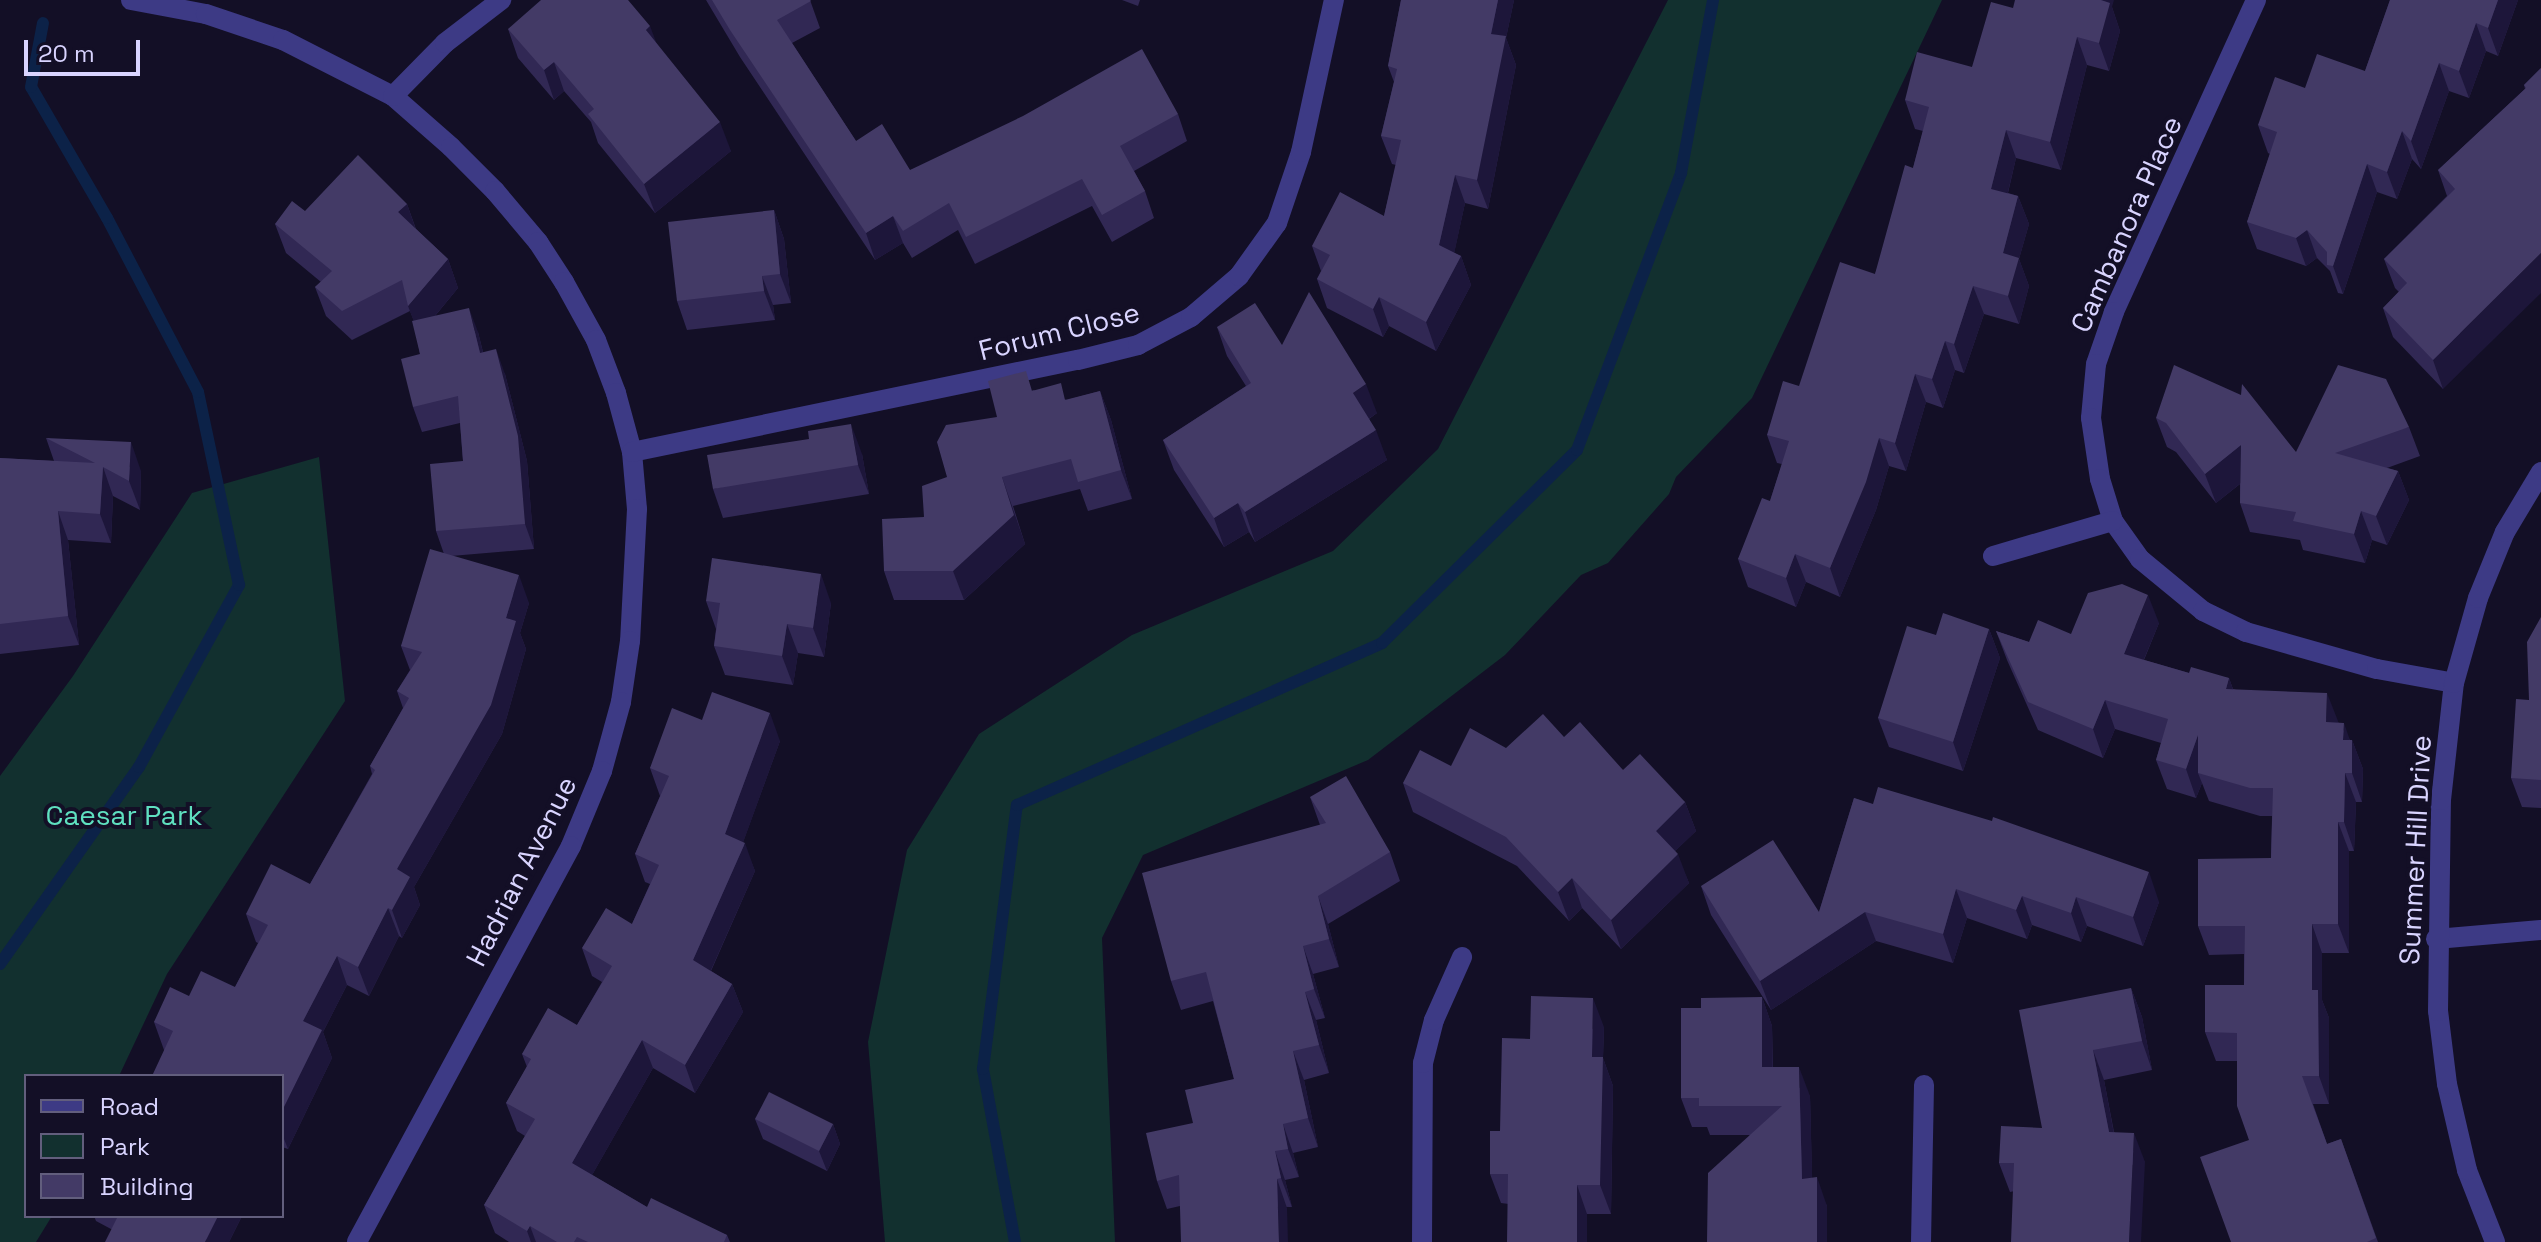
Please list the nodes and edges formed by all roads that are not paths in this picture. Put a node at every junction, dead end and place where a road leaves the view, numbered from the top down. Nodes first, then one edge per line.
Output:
1 (131, 0) edge
2 (501, 0) edge
3 (1334, 0) edge
4 (2256, 0) edge
5 (393, 96) junction
6 (632, 452) junction
7 (2541, 472) edge
8 (2113, 521) junction
9 (1993, 556) dead end
10 (2454, 683) junction
11 (2541, 930) edge
12 (2436, 939) junction
13 (1462, 957) dead end
14 (1924, 1085) dead end
15 (357, 1242) edge
16 (1422, 1242) edge
17 (1921, 1242) edge
18 (2495, 1242) edge

1 - 5 street, Hadrian Avenue
2 - 5 street
3 - 6 street, Forum Close
4 - 8 street, Cambanora Place
5 - 6 street, Hadrian Avenue
6 - 15 street, Hadrian Avenue
7 - 10 street, Summer Hill Drive
8 - 9 street
8 - 10 street, Cambanora Place
10 - 12 street, Summer Hill Drive
11 - 12 street
12 - 18 street, Summer Hill Drive
13 - 16 street
14 - 17 street

